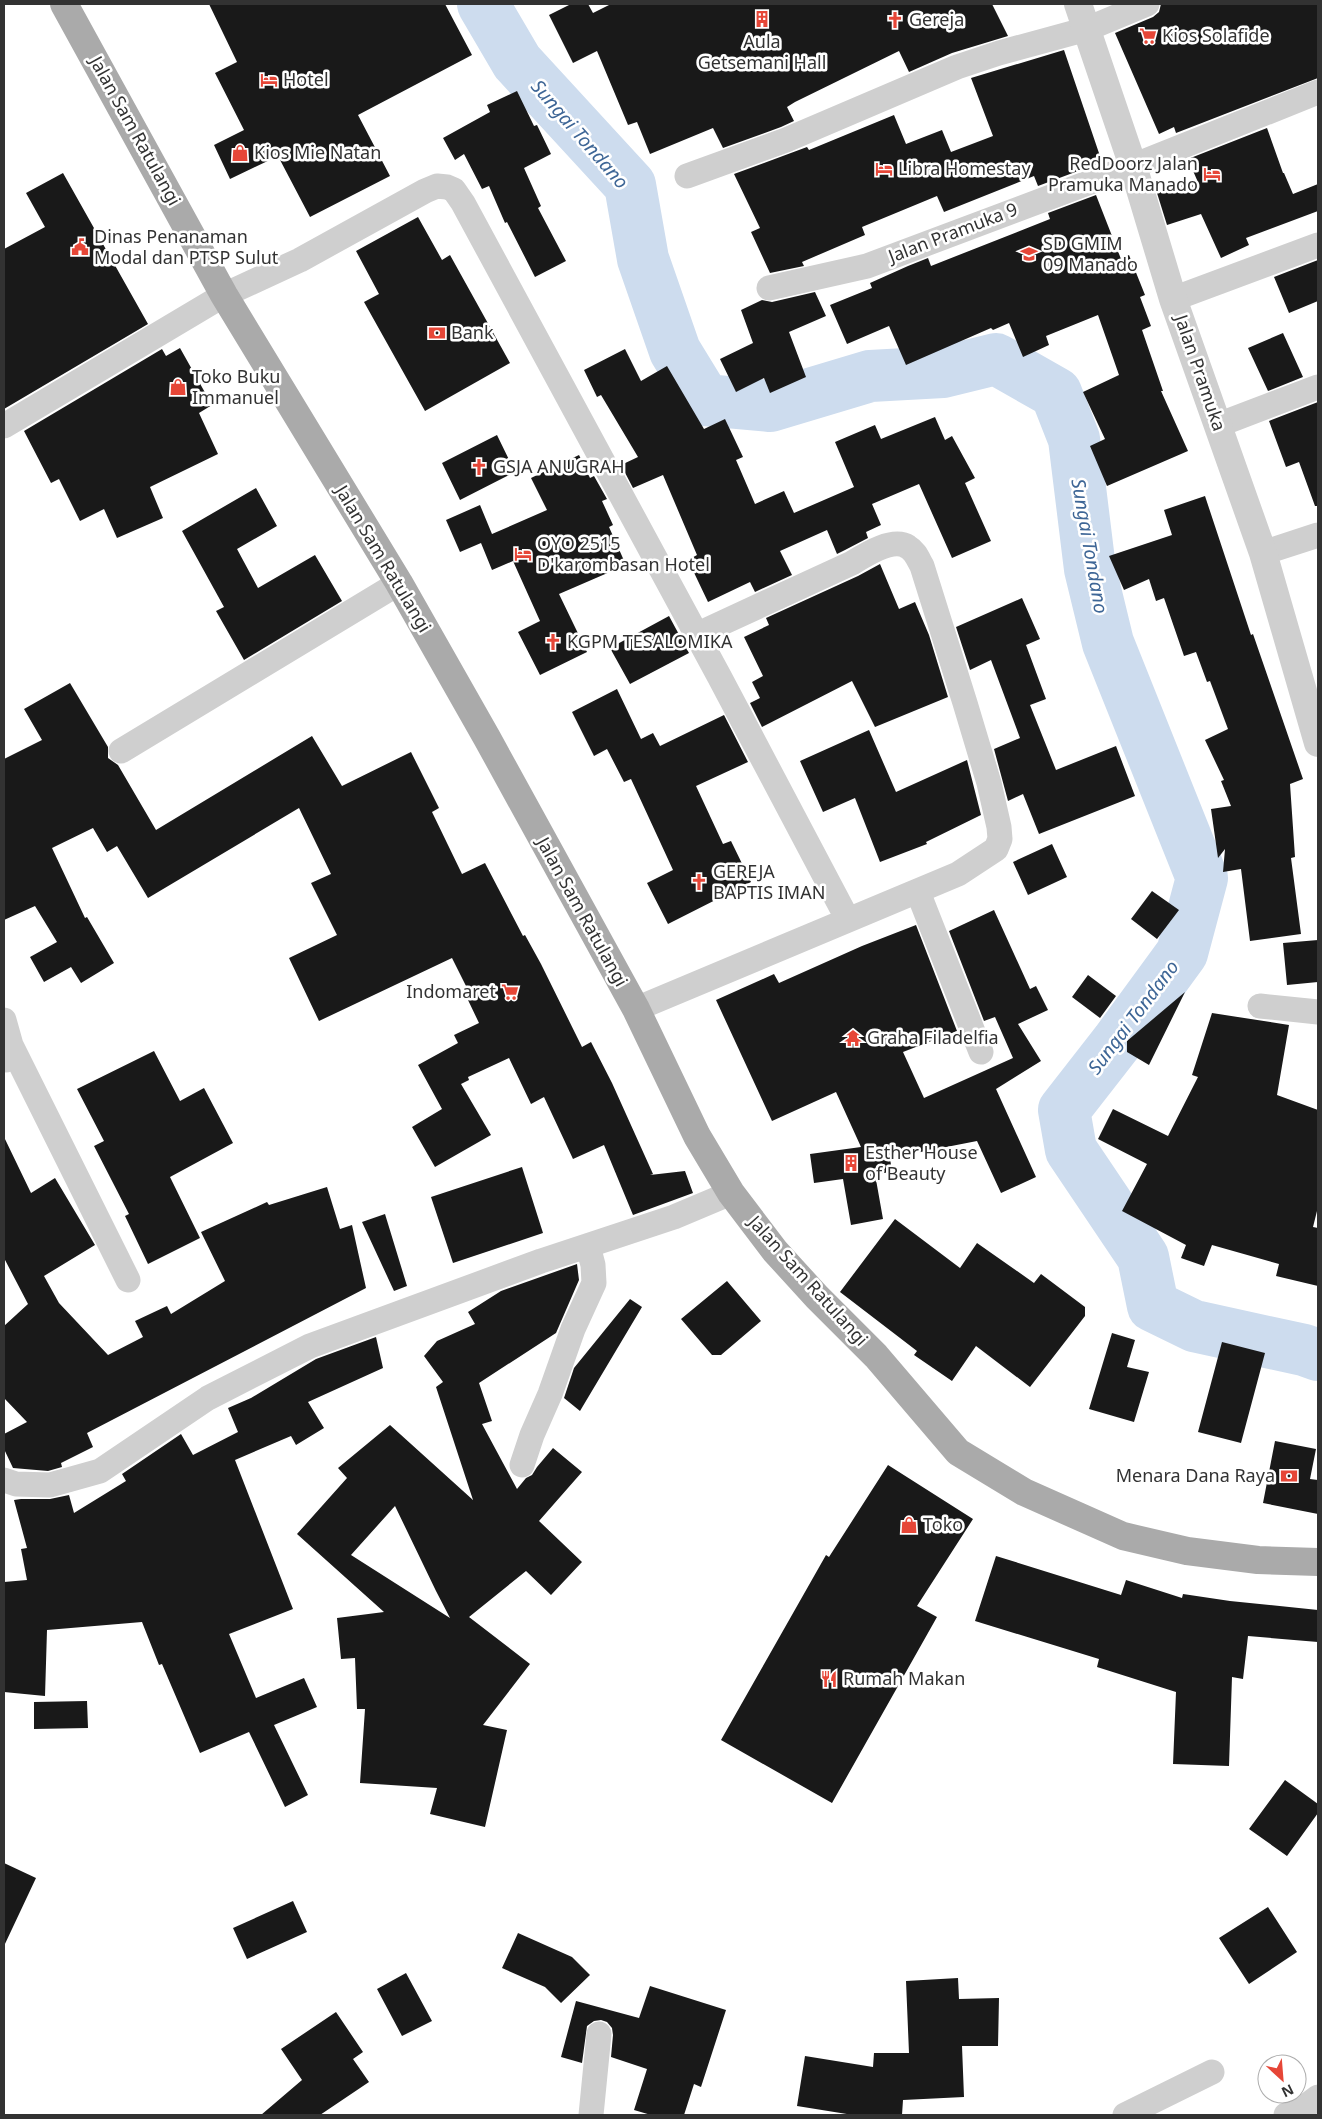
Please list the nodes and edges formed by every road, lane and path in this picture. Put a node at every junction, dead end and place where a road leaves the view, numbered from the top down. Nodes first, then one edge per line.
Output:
1 (64, 4) edge
2 (1078, 4) edge
3 (1147, 4) edge
4 (1087, 29) junction
5 (1318, 92) edge
6 (1133, 166) junction
7 (687, 176) dead end
8 (1318, 245) edge
9 (769, 288) dead end
10 (224, 295) junction
11 (1174, 299) junction
12 (1318, 387) edge
13 (1218, 425) junction
14 (4, 426) edge
15 (1318, 535) edge
16 (1263, 553) junction
17 (400, 583) junction
18 (696, 635) junction
19 (1311, 690) edge
20 (1318, 743) edge
21 (121, 751) dead end
22 (918, 892) junction
23 (848, 920) junction
24 (1260, 1006) dead end
25 (636, 1008) junction
26 (1318, 1012) edge
27 (4, 1020) edge
28 (980, 1052) dead end
29 (7, 1056) edge
30 (731, 1193) junction
31 (588, 1246) junction
32 (128, 1280) dead end
33 (522, 1466) dead end
34 (4, 1480) edge
35 (1318, 1562) edge
36 (599, 2034) dead end
37 (1212, 2072) dead end
38 (1318, 2097) edge
39 (591, 2115) edge
40 (1125, 2115) edge
41 (1286, 2115) edge

1 - 10 main road, Jalan Sam Ratulangi
2 - 4 street, Jalan Pramuka
3 - 4 street
4 - 6 street, Jalan Pramuka
4 - 7 street
5 - 6 street, Jalan Pramuka 9
6 - 9 street, Jalan Pramuka 9
6 - 11 street, Jalan Pramuka
8 - 11 street
10 - 14 street
10 - 17 main road, Jalan Sam Ratulangi
10 - 18 street
11 - 13 street, Jalan Pramuka
12 - 13 street
13 - 16 street, Jalan Pramuka
15 - 16 street
16 - 19 street, Jalan Pramuka
17 - 21 street
17 - 25 main road, Jalan Sam Ratulangi
18 - 22 street
18 - 23 street
19 - 20 street, Jalan Pramuka
22 - 23 street
22 - 28 street
23 - 25 street
24 - 26 street
25 - 30 main road, Jalan Sam Ratulangi
27 - 29 street
29 - 32 street
30 - 31 street
30 - 35 main road, Jalan Sam Ratulangi
31 - 33 street
31 - 34 street
36 - 39 street
37 - 40 street
38 - 41 street

